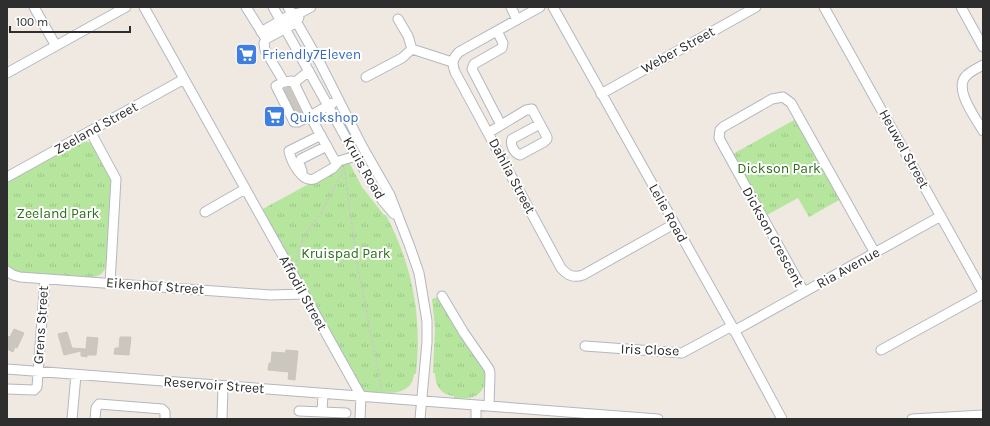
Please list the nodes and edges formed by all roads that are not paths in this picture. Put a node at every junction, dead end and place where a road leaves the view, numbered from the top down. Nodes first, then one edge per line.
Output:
1 (34, 7) edge
2 (126, 7) edge
3 (144, 7) edge
4 (246, 7) edge
5 (273, 7) edge
6 (311, 7) edge
7 (540, 7) edge
8 (553, 7) edge
9 (756, 7) edge
10 (824, 7) edge
11 (961, 7) edge
12 (512, 8) edge
13 (294, 14) edge
14 (398, 19) dead end
15 (280, 20) junction
16 (517, 20) junction
17 (285, 28) junction
18 (497, 31) junction
19 (263, 36) junction
20 (56, 46) junction
21 (983, 47) edge
22 (412, 49) junction
23 (452, 62) junction
24 (983, 65) edge
25 (309, 71) junction
26 (7, 73) edge
27 (366, 77) dead end
28 (184, 79) junction
29 (284, 82) junction
30 (294, 83) junction
31 (601, 94) junction
32 (339, 99) junction
33 (328, 105) junction
34 (310, 116) junction
35 (540, 124) dead end
36 (501, 125) junction
37 (90, 131) junction
38 (983, 131) edge
39 (488, 132) junction
40 (321, 135) junction
41 (351, 145) junction
42 (327, 146) junction
43 (356, 156) junction
44 (337, 159) junction
45 (7, 177) edge
46 (306, 179) junction
47 (246, 189) junction
48 (205, 212) dead end
49 (941, 216) junction
50 (399, 222) junction
51 (674, 224) junction
52 (875, 253) junction
53 (7, 271) edge
54 (45, 278) junction
55 (110, 283) junction
56 (804, 292) junction
57 (983, 293) edge
58 (304, 294) junction
59 (442, 296) dead end
60 (733, 328) junction
61 (585, 346) dead end
62 (881, 350) dead end
63 (7, 369) edge
64 (38, 372) junction
65 (76, 375) junction
66 (223, 386) junction
67 (7, 389) edge
68 (323, 394) junction
69 (360, 396) junction
70 (422, 401) junction
71 (476, 405) junction
72 (489, 406) junction
73 (299, 411) dead end
74 (322, 412) junction
75 (346, 413) dead end
76 (983, 415) edge
77 (361, 418) edge
78 (72, 419) edge
79 (95, 419) edge
80 (164, 419) edge
81 (222, 419) edge
82 (420, 419) edge
83 (476, 419) edge
84 (658, 419) edge
85 (782, 419) edge
86 (912, 419) edge

1 - 20 street
2 - 20 street
3 - 28 street, Affodil Street
4 - 19 street
5 - 15 street, Kruis Road
6 - 13 street
7 - 16 street
8 - 31 street, Lelie Road
9 - 31 street, Weber Street
10 - 49 street, Heuwel Street
11 - 21 street
12 - 16 street
13 - 15 street
13 - 17 street
13 - 32 street, Kruis Road
14 - 22 street
15 - 17 street, Kruis Road
15 - 19 street
16 - 18 street
17 - 19 street
17 - 25 street, Kruis Road
18 - 23 street
18 - 36 street
19 - 29 street
20 - 26 street
22 - 23 street
22 - 27 street
23 - 39 street, Dahlia Street
24 - 38 street
25 - 30 street
25 - 33 street, Kruis Road
28 - 37 street, Zeeland Street
28 - 47 street, Affodil Street
29 - 30 street
29 - 34 street
30 - 34 street
31 - 51 street, Lelie Road
32 - 33 street
32 - 50 street, Kruis Road
33 - 34 street
33 - 41 street, Kruis Road
34 - 40 street
35 - 36 street
36 - 39 street
37 - 45 street, Zeeland Street
37 - 55 street
39 - 51 street, Dahlia Street
40 - 42 street
40 - 46 street
41 - 43 street, Kruis Road
41 - 44 street
42 - 44 street
42 - 46 street
43 - 44 street
43 - 50 street, Kruis Road
44 - 46 street
47 - 48 street
47 - 58 street, Affodil Street
49 - 52 street, Ria Avenue
49 - 57 street, Heuwel Street
50 - 70 street, Kruis Road
51 - 60 street, Lelie Road
52 - 56 street, Ria Avenue
52 - 56 street, Dickson Crescent
53 - 54 street, Eikenhof Street
54 - 55 street, Eikenhof Street
54 - 64 street, Grens Street
55 - 58 street, Eikenhof Street
56 - 60 street, Ria Avenue
57 - 62 street
58 - 69 street, Affodil Street
59 - 72 street
60 - 61 street, Iris Close
60 - 85 street, Lelie Road
63 - 64 street, Reservoir Street
64 - 65 street, Reservoir Street
64 - 67 street, Grens Street
65 - 66 street, Reservoir Street
65 - 78 street
66 - 68 street, Reservoir Street
66 - 81 street
68 - 69 street, Reservoir Street
68 - 74 street
69 - 70 street, Reservoir Street
69 - 77 street
70 - 71 street
70 - 82 street, Kruis Road
71 - 72 street
71 - 83 street
72 - 84 street
73 - 74 street
74 - 75 street
76 - 86 street
79 - 80 street

